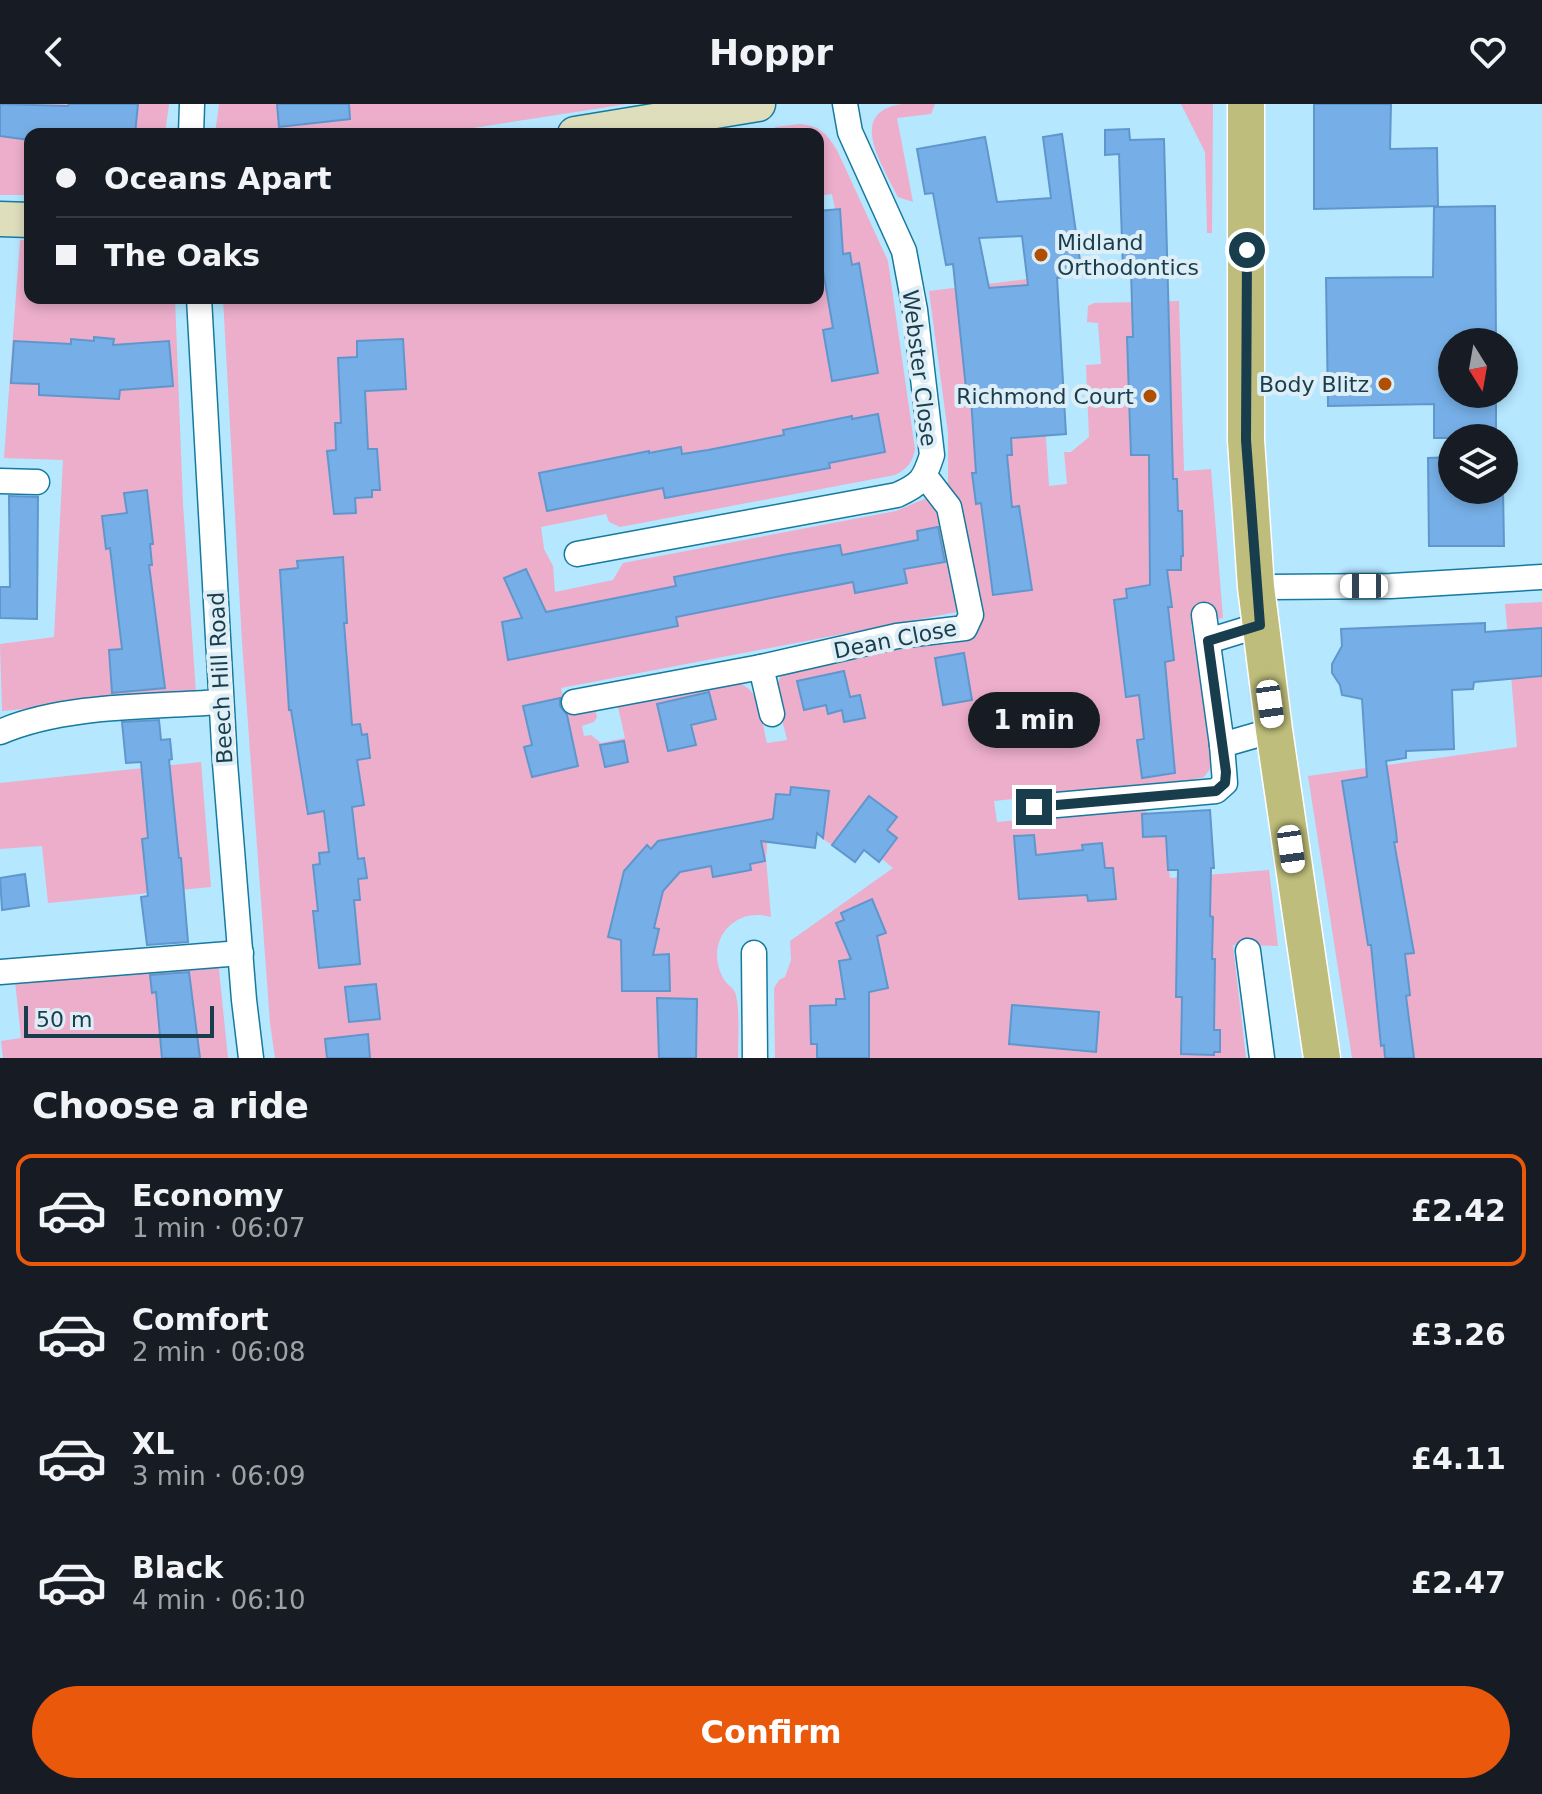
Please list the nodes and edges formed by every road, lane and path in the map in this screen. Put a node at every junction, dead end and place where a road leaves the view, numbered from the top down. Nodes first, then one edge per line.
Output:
1 (192, 104) edge
2 (758, 104) edge
3 (845, 104) edge
4 (1246, 104) edge
5 (191, 128) edge
6 (612, 128) edge
7 (0, 219) edge
8 (24, 220) edge
9 (199, 304) edge
10 (925, 476) junction
11 (0, 481) edge
12 (37, 482) dead end
13 (577, 554) dead end
14 (1542, 577) edge
15 (1256, 587) junction
16 (1204, 615) dead end
17 (1260, 625) junction
18 (1208, 641) junction
19 (761, 667) junction
20 (221, 702) junction
21 (574, 702) dead end
22 (772, 714) dead end
23 (1274, 730) junction
24 (0, 732) edge
25 (1222, 745) junction
26 (1034, 807) dead end
27 (1248, 951) dead end
28 (241, 953) junction
29 (754, 953) dead end
30 (0, 972) edge
31 (251, 1058) edge
32 (755, 1058) edge
33 (1262, 1058) edge
34 (1322, 1058) edge

1 - 5 street
2 - 6 main road
3 - 10 street, Webster Close
4 - 15 main road
7 - 8 main road
9 - 20 street, Beech Hill Road
10 - 13 street, Webster Close
10 - 19 street, Dean Close
11 - 12 street
14 - 15 street
15 - 17 main road
16 - 18 street
17 - 18 street
17 - 23 main road
18 - 25 street
19 - 21 street, Dean Close
19 - 22 street
20 - 24 street
20 - 28 street, Beech Hill Road
23 - 25 street
23 - 34 main road
25 - 26 street
27 - 33 street
28 - 30 street
28 - 31 street, Beech Hill Road
29 - 32 street

